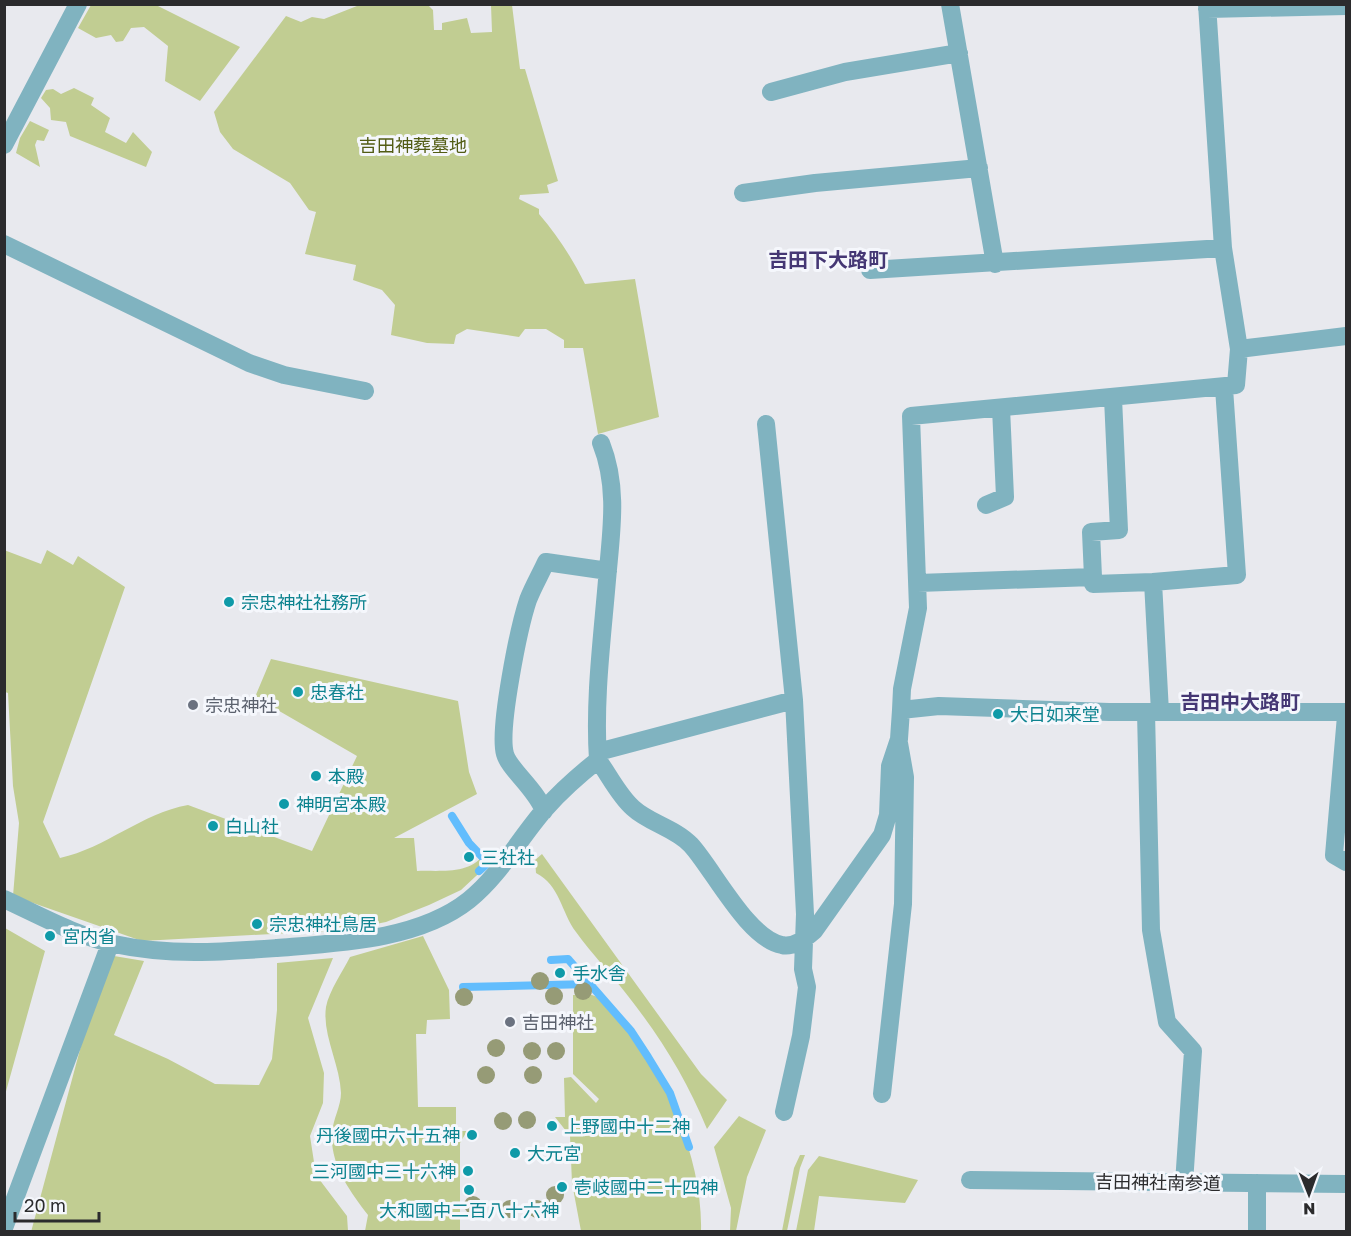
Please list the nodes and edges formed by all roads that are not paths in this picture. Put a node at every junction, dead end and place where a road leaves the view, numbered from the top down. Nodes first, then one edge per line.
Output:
1 (78, 4) edge
2 (950, 4) edge
3 (1347, 6) edge
4 (1207, 7) edge
5 (959, 53) junction
6 (771, 92) dead end
7 (4, 145) edge
8 (978, 168) junction
9 (743, 193) dead end
10 (4, 244) edge
11 (1223, 248) junction
12 (995, 264) junction
13 (870, 270) dead end
14 (1347, 336) edge
15 (1239, 348) junction
16 (1224, 388) junction
17 (365, 391) dead end
18 (1113, 398) junction
19 (1001, 408) junction
20 (766, 424) dead end
21 (601, 443) dead end
22 (986, 505) dead end
23 (608, 571) junction
24 (1093, 577) junction
25 (1153, 582) junction
26 (918, 583) junction
27 (794, 700) junction
28 (901, 710) junction
29 (1153, 712) junction
30 (1347, 714) edge
31 (899, 739) junction
32 (598, 756) junction
33 (544, 811) junction
34 (1347, 862) edge
35 (4, 899) edge
36 (803, 940) junction
37 (110, 944) junction
38 (882, 1094) dead end
39 (784, 1112) dead end
40 (970, 1180) dead end
41 (1184, 1183) junction
42 (1257, 1184) junction
43 (1347, 1184) edge
44 (5, 1223) edge
45 (1257, 1232) edge

1 - 7 street
2 - 5 street
3 - 4 street
4 - 11 street
5 - 6 street
5 - 8 street
8 - 9 street
8 - 12 street
10 - 17 street
11 - 12 street
11 - 15 street
12 - 13 street
14 - 15 street
15 - 16 street
16 - 18 street
16 - 25 street
18 - 19 street
18 - 24 street
19 - 22 street
19 - 26 street
20 - 27 street
21 - 23 street
23 - 32 street
23 - 33 street
24 - 25 street
24 - 26 street
25 - 29 street
26 - 28 street
27 - 32 street
27 - 36 street
28 - 29 street
28 - 31 street
29 - 30 street
29 - 41 street
30 - 34 street
31 - 36 street
31 - 38 street
32 - 33 street
32 - 36 street
33 - 37 street
35 - 37 street
36 - 39 street
37 - 44 street
40 - 41 street, 吉田神社南参道
41 - 42 street, 吉田神社南参道
42 - 43 street, 吉田神社南参道
42 - 45 street

